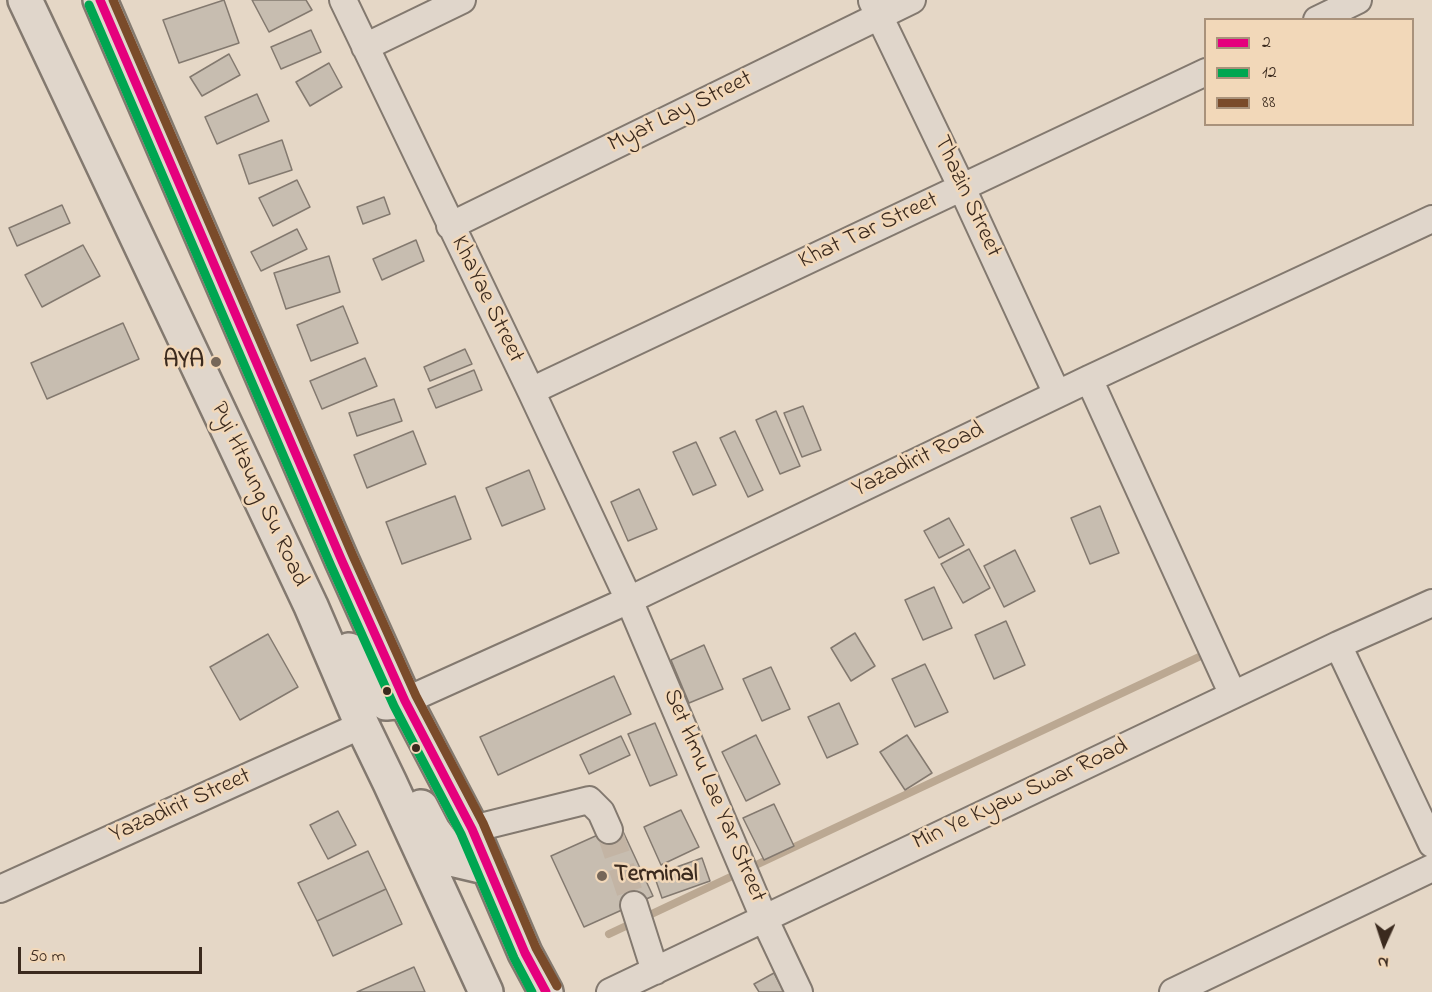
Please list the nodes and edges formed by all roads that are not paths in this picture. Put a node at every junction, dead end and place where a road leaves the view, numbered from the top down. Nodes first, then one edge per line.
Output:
1 (26, 0) edge
2 (100, 0) edge
3 (343, 0) edge
4 (462, 0) edge
5 (912, 0) edge
6 (1358, 0) edge
7 (876, 8) edge
8 (1321, 18) edge
9 (365, 47) junction
10 (1204, 73) edge
11 (962, 188) junction
12 (1432, 219) edge
13 (450, 226) junction
14 (1089, 379) junction
15 (531, 391) junction
16 (1058, 394) junction
17 (629, 600) junction
18 (1432, 603) edge
19 (310, 606) junction
20 (1338, 645) junction
21 (1233, 695) junction
22 (405, 701) junction
23 (362, 725) junction
24 (472, 829) junction
25 (609, 830) tunnel mouth
26 (1432, 844) edge
27 (489, 868) junction
28 (1432, 868) edge
29 (0, 890) edge
30 (634, 905) tunnel mouth
31 (764, 918) junction
32 (655, 971) junction
33 (486, 992) edge
34 (546, 992) edge
35 (610, 992) edge
36 (799, 992) edge
37 (1173, 992) edge

1 - 19 main road, Pyi Htaung Su Road
2 - 22 main road
3 - 9 street, KhaYae Street
4 - 9 street
5 - 7 street, Myat Lay Street
6 - 8 street
7 - 11 street, Thazin Street
7 - 13 street, Myat Lay Street
9 - 13 street, KhaYae Street
10 - 11 street, Khat Tar Street
11 - 15 street, Khat Tar Street
11 - 16 street, Thazin Street
12 - 14 street, Yazadirit Road
13 - 15 street, KhaYae Street
14 - 16 street, Yazadirit Road
14 - 21 street
15 - 17 street, KhaYae Street
16 - 17 street, Yazadirit Road
17 - 22 street, Yazadirit Road
17 - 31 street, Set Hmu Lae Yar Street
18 - 20 street, Min Ye Kyaw Swar Road
19 - 22 main road
19 - 23 main road, Pyi Htaung Su Road
20 - 21 street, Min Ye Kyaw Swar Road
20 - 26 street
21 - 31 street, Min Ye Kyaw Swar Road
22 - 24 main road
23 - 27 main road
23 - 29 street, Yazadirit Street
23 - 33 main road, Pyi Htaung Su Road
24 - 25 street
24 - 27 main road
27 - 34 main road
28 - 37 street
30 - 32 street
31 - 32 street, Min Ye Kyaw Swar Road
31 - 36 street, Set Hmu Lae Yar Street
32 - 35 street, Min Ye Kyaw Swar Road

